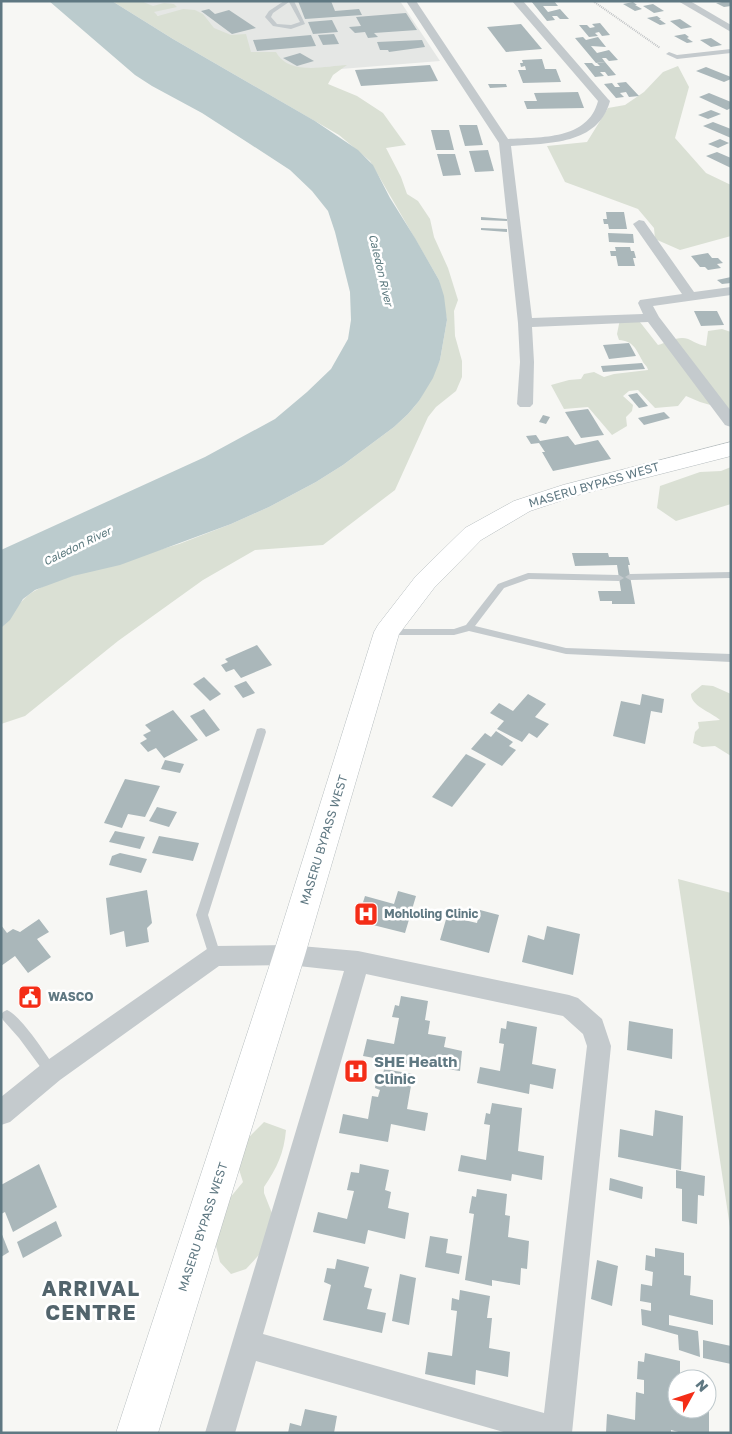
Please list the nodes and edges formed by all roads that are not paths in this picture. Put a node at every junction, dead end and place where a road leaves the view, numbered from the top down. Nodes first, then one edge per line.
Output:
1 (289, 1) edge
2 (411, 1) edge
3 (517, 1) edge
4 (683, 1) edge
5 (731, 29) edge
6 (731, 51) edge
7 (669, 54) road end
8 (505, 143) junction
9 (640, 224) dead end
10 (731, 290) edge
11 (691, 297) junction
12 (652, 318) junction
13 (525, 323) junction
14 (525, 404) dead end
15 (731, 422) edge
16 (731, 449) edge
17 (731, 575) edge
18 (630, 577) dead end
19 (619, 578) dead end
20 (469, 628) junction
21 (387, 632) junction
22 (731, 658) edge
23 (261, 732) dead end
24 (289, 955) junction
25 (215, 956) junction
26 (358, 962) junction
27 (8, 1016) dead end
28 (51, 1072) junction
29 (1, 1113) edge
30 (247, 1344) junction
31 (557, 1432) edge
32 (137, 1433) edge
33 (220, 1433) edge

1 - 1 lane
2 - 8 street
3 - 8 street
4 - 5 street
6 - 7 lane
8 - 13 street
9 - 11 street
10 - 11 street
11 - 12 street
12 - 13 street
12 - 15 street
13 - 14 street
16 - 21 main road, MASERU BYPASS WEST
17 - 18 lane
19 - 20 lane
20 - 21 lane
20 - 22 lane
21 - 24 main road, MASERU BYPASS WEST
23 - 25 lane
24 - 25 street
24 - 26 street
24 - 32 main road, MASERU BYPASS WEST
25 - 28 street
26 - 30 street
26 - 31 street
27 - 28 lane
28 - 29 street
30 - 31 street
30 - 33 street

